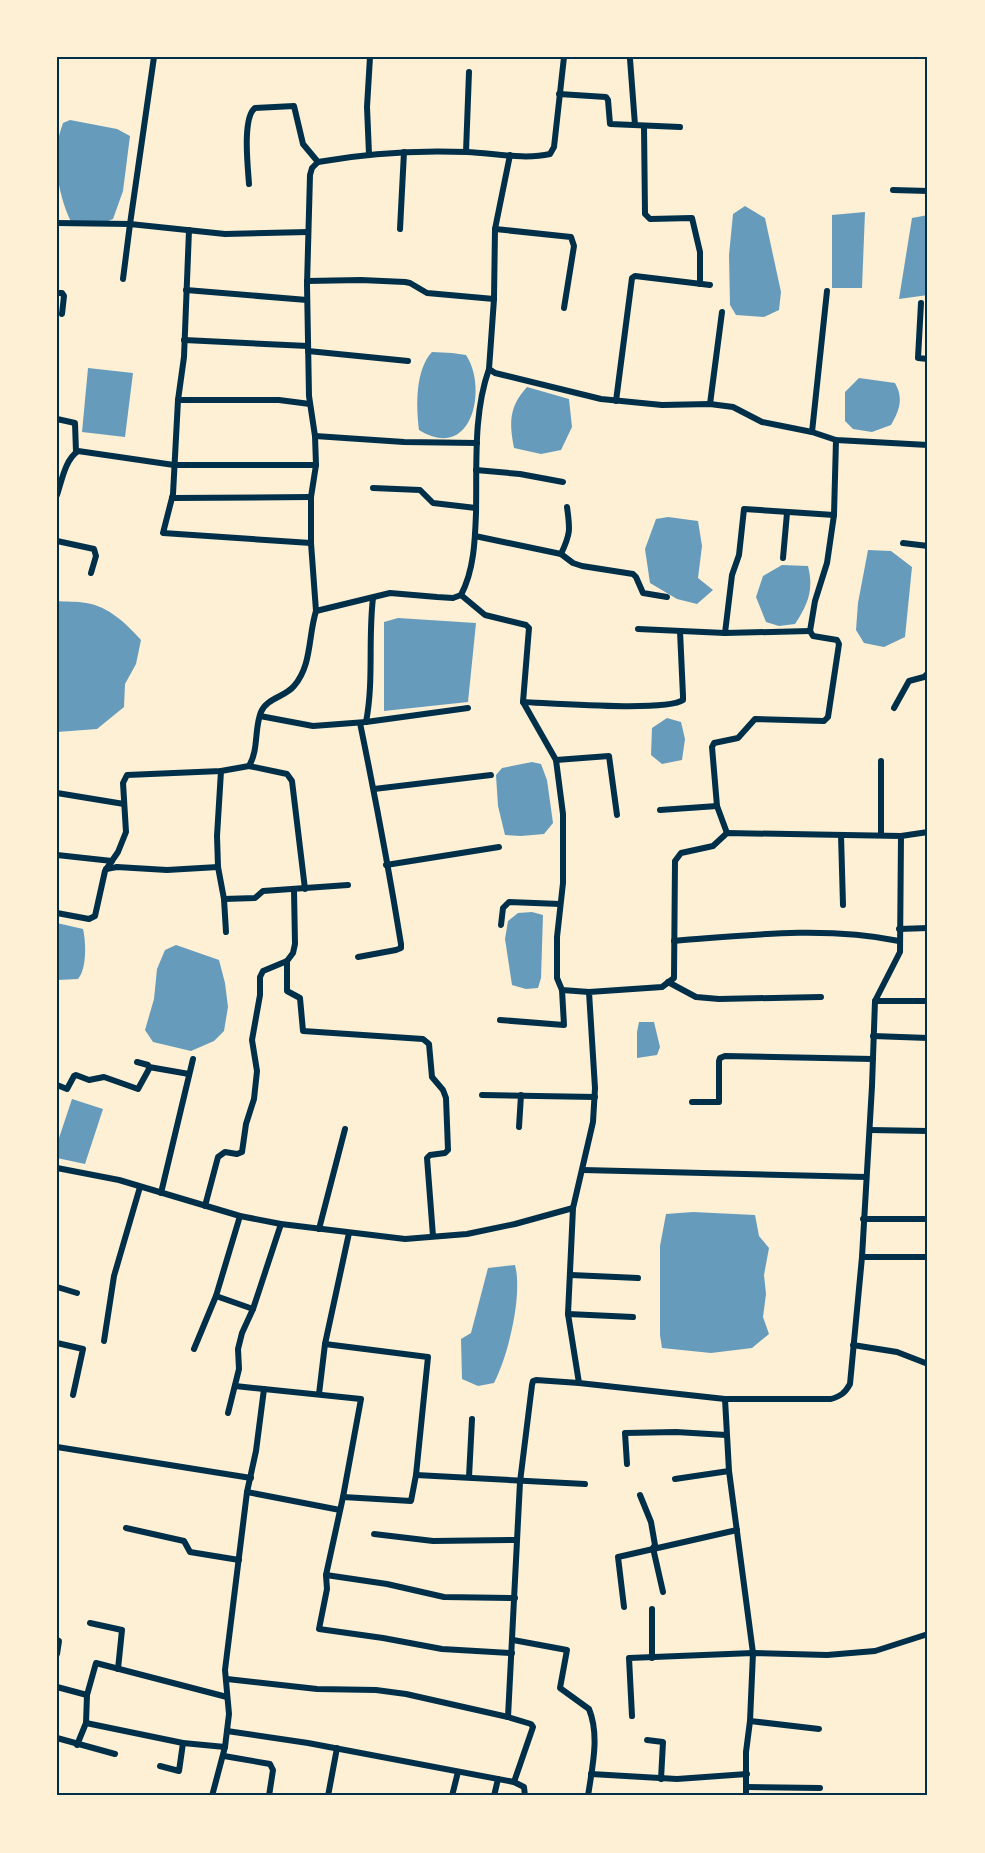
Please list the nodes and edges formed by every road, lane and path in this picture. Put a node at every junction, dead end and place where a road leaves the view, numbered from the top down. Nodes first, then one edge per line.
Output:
1 (154, 57) edge
2 (369, 57) edge
3 (564, 57) edge
4 (630, 59) dead end
5 (469, 72) dead end
6 (560, 94) junction
7 (635, 125) junction
8 (644, 126) junction
9 (680, 127) dead end
10 (405, 152) junction
11 (466, 152) junction
12 (369, 154) junction
13 (510, 155) junction
14 (318, 162) junction
15 (249, 184) dead end
16 (893, 190) dead end
17 (928, 191) edge
18 (57, 223) edge
19 (130, 224) junction
20 (400, 229) dead end
21 (495, 229) junction
22 (189, 230) junction
23 (308, 232) junction
24 (123, 279) dead end
25 (307, 281) junction
26 (700, 284) junction
27 (710, 285) dead end
28 (186, 290) junction
29 (827, 291) dead end
30 (57, 292) edge
31 (495, 299) junction
32 (307, 300) junction
33 (921, 303) dead end
34 (564, 308) dead end
35 (722, 312) dead end
36 (62, 314) dead end
37 (184, 340) junction
38 (308, 349) junction
39 (928, 359) edge
40 (408, 360) dead end
41 (489, 369) junction
42 (178, 400) junction
43 (616, 401) junction
44 (310, 404) junction
45 (710, 404) junction
46 (57, 418) edge
47 (812, 432) junction
48 (315, 436) junction
49 (836, 440) junction
50 (477, 443) junction
51 (928, 445) edge
52 (76, 452) junction
53 (174, 465) junction
54 (316, 465) junction
55 (57, 470) edge
56 (477, 470) junction
57 (64, 472) junction
58 (563, 482) dead end
59 (374, 488) dead end
60 (57, 495) edge
61 (311, 497) junction
62 (172, 498) junction
63 (567, 507) dead end
64 (476, 508) junction
65 (787, 513) junction
66 (834, 514) junction
67 (475, 536) junction
68 (57, 541) edge
69 (311, 543) junction
70 (903, 543) dead end
71 (928, 546) edge
72 (561, 554) junction
73 (783, 558) dead end
74 (91, 573) dead end
75 (461, 595) junction
76 (667, 597) dead end
77 (373, 598) junction
78 (316, 611) junction
79 (638, 629) dead end
80 (680, 631) junction
81 (810, 631) junction
82 (725, 633) junction
83 (928, 673) edge
84 (523, 702) junction
85 (468, 708) dead end
86 (894, 708) dead end
87 (260, 716) junction
88 (363, 723) junction
89 (556, 760) junction
90 (881, 761) dead end
91 (249, 766) junction
92 (221, 771) junction
93 (491, 775) dead end
94 (374, 789) junction
95 (57, 792) edge
96 (124, 804) junction
97 (717, 806) junction
98 (660, 810) dead end
99 (617, 815) dead end
100 (928, 832) edge
101 (727, 833) junction
102 (841, 835) junction
103 (881, 835) junction
104 (901, 836) junction
105 (500, 846) dead end
106 (57, 855) edge
107 (112, 861) junction
108 (386, 865) junction
109 (218, 867) junction
110 (106, 869) junction
111 (348, 885) dead end
112 (305, 889) junction
113 (294, 890) junction
114 (224, 899) junction
115 (560, 904) junction
116 (843, 905) dead end
117 (57, 913) edge
118 (501, 925) dead end
119 (928, 928) edge
120 (899, 929) junction
121 (226, 932) dead end
122 (674, 941) junction
123 (899, 941) junction
124 (358, 957) dead end
125 (287, 961) junction
126 (668, 982) junction
127 (561, 990) junction
128 (589, 992) junction
129 (821, 997) dead end
130 (875, 1001) junction
131 (928, 1001) edge
132 (500, 1020) dead end
133 (873, 1036) junction
134 (928, 1038) edge
135 (193, 1059) dead end
136 (873, 1059) junction
137 (137, 1062) dead end
138 (149, 1067) junction
139 (189, 1074) junction
140 (57, 1085) edge
141 (482, 1095) dead end
142 (522, 1095) junction
143 (595, 1097) junction
144 (692, 1102) dead end
145 (519, 1127) dead end
146 (345, 1129) dead end
147 (870, 1130) junction
148 (928, 1131) edge
149 (57, 1168) edge
150 (583, 1170) junction
151 (866, 1177) junction
152 (140, 1187) junction
153 (161, 1193) junction
154 (205, 1206) junction
155 (573, 1208) junction
156 (240, 1216) junction
157 (863, 1218) junction
158 (928, 1219) edge
159 (281, 1224) junction
160 (319, 1229) junction
161 (349, 1233) junction
162 (433, 1236) junction
163 (862, 1257) junction
164 (928, 1257) edge
165 (571, 1275) junction
166 (638, 1278) dead end
167 (57, 1287) edge
168 (76, 1293) dead end
169 (216, 1296) junction
170 (253, 1309) junction
171 (568, 1314) junction
172 (633, 1317) dead end
173 (104, 1341) dead end
174 (57, 1343) edge
175 (325, 1344) junction
176 (853, 1345) junction
177 (194, 1348) dead end
178 (928, 1364) edge
179 (579, 1383) junction
180 (235, 1386) junction
181 (264, 1389) junction
182 (319, 1394) junction
183 (73, 1395) dead end
184 (725, 1399) junction
185 (228, 1413) dead end
186 (472, 1419) dead end
187 (726, 1436) junction
188 (57, 1447) edge
189 (627, 1464) dead end
190 (729, 1471) junction
191 (416, 1475) junction
192 (469, 1477) junction
193 (251, 1478) junction
194 (675, 1479) dead end
195 (520, 1482) junction
196 (585, 1484) dead end
197 (247, 1492) junction
198 (640, 1495) dead end
199 (343, 1497) junction
200 (340, 1510) junction
201 (126, 1528) dead end
202 (737, 1530) junction
203 (374, 1534) dead end
204 (516, 1540) junction
205 (653, 1548) junction
206 (239, 1560) junction
207 (326, 1575) junction
208 (663, 1592) dead end
209 (515, 1599) junction
210 (624, 1607) dead end
211 (652, 1610) dead end
212 (90, 1623) dead end
213 (928, 1634) edge
214 (57, 1640) edge
215 (513, 1640) junction
216 (512, 1653) junction
217 (753, 1653) junction
218 (57, 1654) edge
219 (652, 1658) junction
220 (118, 1669) junction
221 (226, 1679) junction
222 (57, 1687) edge
223 (87, 1695) junction
224 (228, 1697) junction
225 (632, 1716) dead end
226 (508, 1717) junction
227 (750, 1721) junction
228 (86, 1723) junction
229 (819, 1728) dead end
230 (227, 1731) junction
231 (57, 1738) edge
232 (647, 1740) dead end
233 (183, 1743) junction
234 (77, 1745) junction
235 (225, 1747) junction
236 (337, 1748) junction
237 (115, 1754) dead end
238 (224, 1756) junction
239 (160, 1766) dead end
240 (458, 1772) junction
241 (591, 1774) junction
242 (747, 1774) junction
243 (498, 1779) junction
244 (661, 1779) junction
245 (514, 1782) junction
246 (746, 1787) junction
247 (820, 1788) dead end
248 (212, 1796) edge
249 (269, 1796) edge
250 (328, 1796) edge
251 (452, 1796) edge
252 (494, 1796) edge
253 (525, 1796) edge
254 (588, 1796) edge
255 (746, 1796) edge

1 - 19 street
2 - 12 street
3 - 6 street
4 - 7 street
5 - 11 street
6 - 7 street
6 - 13 street
7 - 8 street
8 - 9 street
8 - 26 street
10 - 11 street
10 - 12 street
10 - 20 street
11 - 13 street
12 - 14 street
13 - 21 street
14 - 15 street
14 - 23 street
16 - 17 street
18 - 19 street
19 - 22 street
19 - 24 street
21 - 31 street
21 - 34 street
22 - 23 street
22 - 28 street
23 - 25 street
25 - 31 street
25 - 32 street
26 - 27 street
26 - 43 street
28 - 32 street
28 - 37 street
29 - 47 street
30 - 36 street
31 - 41 street
32 - 38 street
33 - 39 street
35 - 45 street
37 - 38 street
37 - 42 street
38 - 40 street
38 - 44 street
41 - 43 street
41 - 50 street
42 - 44 street
42 - 53 street
43 - 45 street
44 - 48 street
45 - 47 street
46 - 52 street
47 - 49 street
48 - 50 street
48 - 54 street
49 - 51 street
49 - 66 street
50 - 56 street
52 - 53 street
52 - 57 street
53 - 54 street
53 - 62 street
54 - 61 street
55 - 57 street
56 - 58 street
56 - 64 street
57 - 60 street
59 - 64 street
61 - 62 street
61 - 69 street
62 - 69 street
63 - 72 street
64 - 67 street
65 - 66 street
65 - 73 street
65 - 82 street
66 - 81 street
67 - 72 street
67 - 75 street
68 - 74 street
69 - 78 street
70 - 71 street
72 - 76 street
75 - 77 street
75 - 84 street
77 - 78 street
77 - 88 street
78 - 87 street
79 - 80 street
80 - 82 street
80 - 84 street
81 - 82 street
81 - 97 street
83 - 86 street
84 - 89 street
85 - 88 street
87 - 88 street
87 - 91 street
88 - 94 street
89 - 99 street
89 - 115 street
90 - 103 street
91 - 92 street
91 - 112 street
92 - 96 street
92 - 109 street
93 - 94 street
94 - 108 street
95 - 96 street
96 - 107 street
97 - 98 street
97 - 101 street
100 - 104 street
101 - 102 street
101 - 122 street
102 - 103 street
102 - 116 street
103 - 104 street
104 - 120 street
105 - 108 street
106 - 107 street
107 - 110 street
108 - 124 street
109 - 110 street
109 - 114 street
110 - 117 street
111 - 112 street
112 - 113 street
113 - 114 street
113 - 125 street
114 - 121 street
115 - 118 street
115 - 127 street
119 - 120 street
120 - 123 street
122 - 123 street
122 - 126 street
123 - 130 street
125 - 154 street
125 - 162 street
126 - 128 street
126 - 129 street
127 - 128 street
127 - 132 street
128 - 143 street
130 - 131 street
130 - 133 street
133 - 134 street
133 - 136 street
135 - 139 street
136 - 144 street
136 - 147 street
137 - 138 street
138 - 139 street
138 - 140 street
139 - 153 street
141 - 142 street
142 - 143 street
142 - 145 street
143 - 150 street
146 - 160 street
147 - 148 street
147 - 151 street
149 - 152 street
150 - 151 street
150 - 155 street
151 - 157 street
152 - 153 street
152 - 173 street
153 - 154 street
154 - 156 street
155 - 162 street
155 - 165 street
156 - 159 street
156 - 169 street
157 - 158 street
157 - 163 street
159 - 160 street
159 - 170 street
160 - 161 street
161 - 162 street
161 - 175 street
163 - 164 street
163 - 176 street
165 - 166 street
165 - 171 street
167 - 168 street
169 - 170 street
169 - 177 street
170 - 180 street
171 - 172 street
171 - 179 street
174 - 183 street
175 - 182 street
175 - 191 street
176 - 178 street
176 - 184 street
179 - 184 street
179 - 195 street
180 - 181 street
180 - 185 street
181 - 182 street
181 - 193 street
182 - 199 street
184 - 187 street
186 - 192 street
187 - 189 street
187 - 190 street
188 - 193 street
190 - 194 street
190 - 202 street
191 - 192 street
191 - 199 street
192 - 195 street
193 - 197 street
195 - 196 street
195 - 204 street
197 - 200 street
197 - 206 street
198 - 205 street
199 - 200 street
200 - 207 street
201 - 206 street
202 - 205 street
202 - 217 street
203 - 204 street
204 - 209 street
205 - 208 street
205 - 210 street
206 - 221 street
207 - 209 street
207 - 216 street
209 - 215 street
211 - 219 street
212 - 220 street
213 - 217 street
214 - 218 street
215 - 216 street
215 - 241 street
216 - 226 street
217 - 219 street
217 - 227 street
219 - 225 street
220 - 223 street
220 - 224 street
221 - 224 street
221 - 226 street
222 - 223 street
223 - 228 street
224 - 230 street
226 - 245 street
227 - 229 street
227 - 242 street
228 - 233 street
228 - 234 street
230 - 235 street
230 - 236 street
231 - 234 street
232 - 244 street
233 - 235 street
233 - 239 street
234 - 237 street
235 - 238 street
236 - 240 street
236 - 250 street
238 - 248 street
238 - 249 street
240 - 243 street
240 - 251 street
241 - 244 street
241 - 254 street
242 - 244 street
242 - 246 street
243 - 245 street
243 - 252 street
245 - 253 street
246 - 247 street
246 - 255 street

